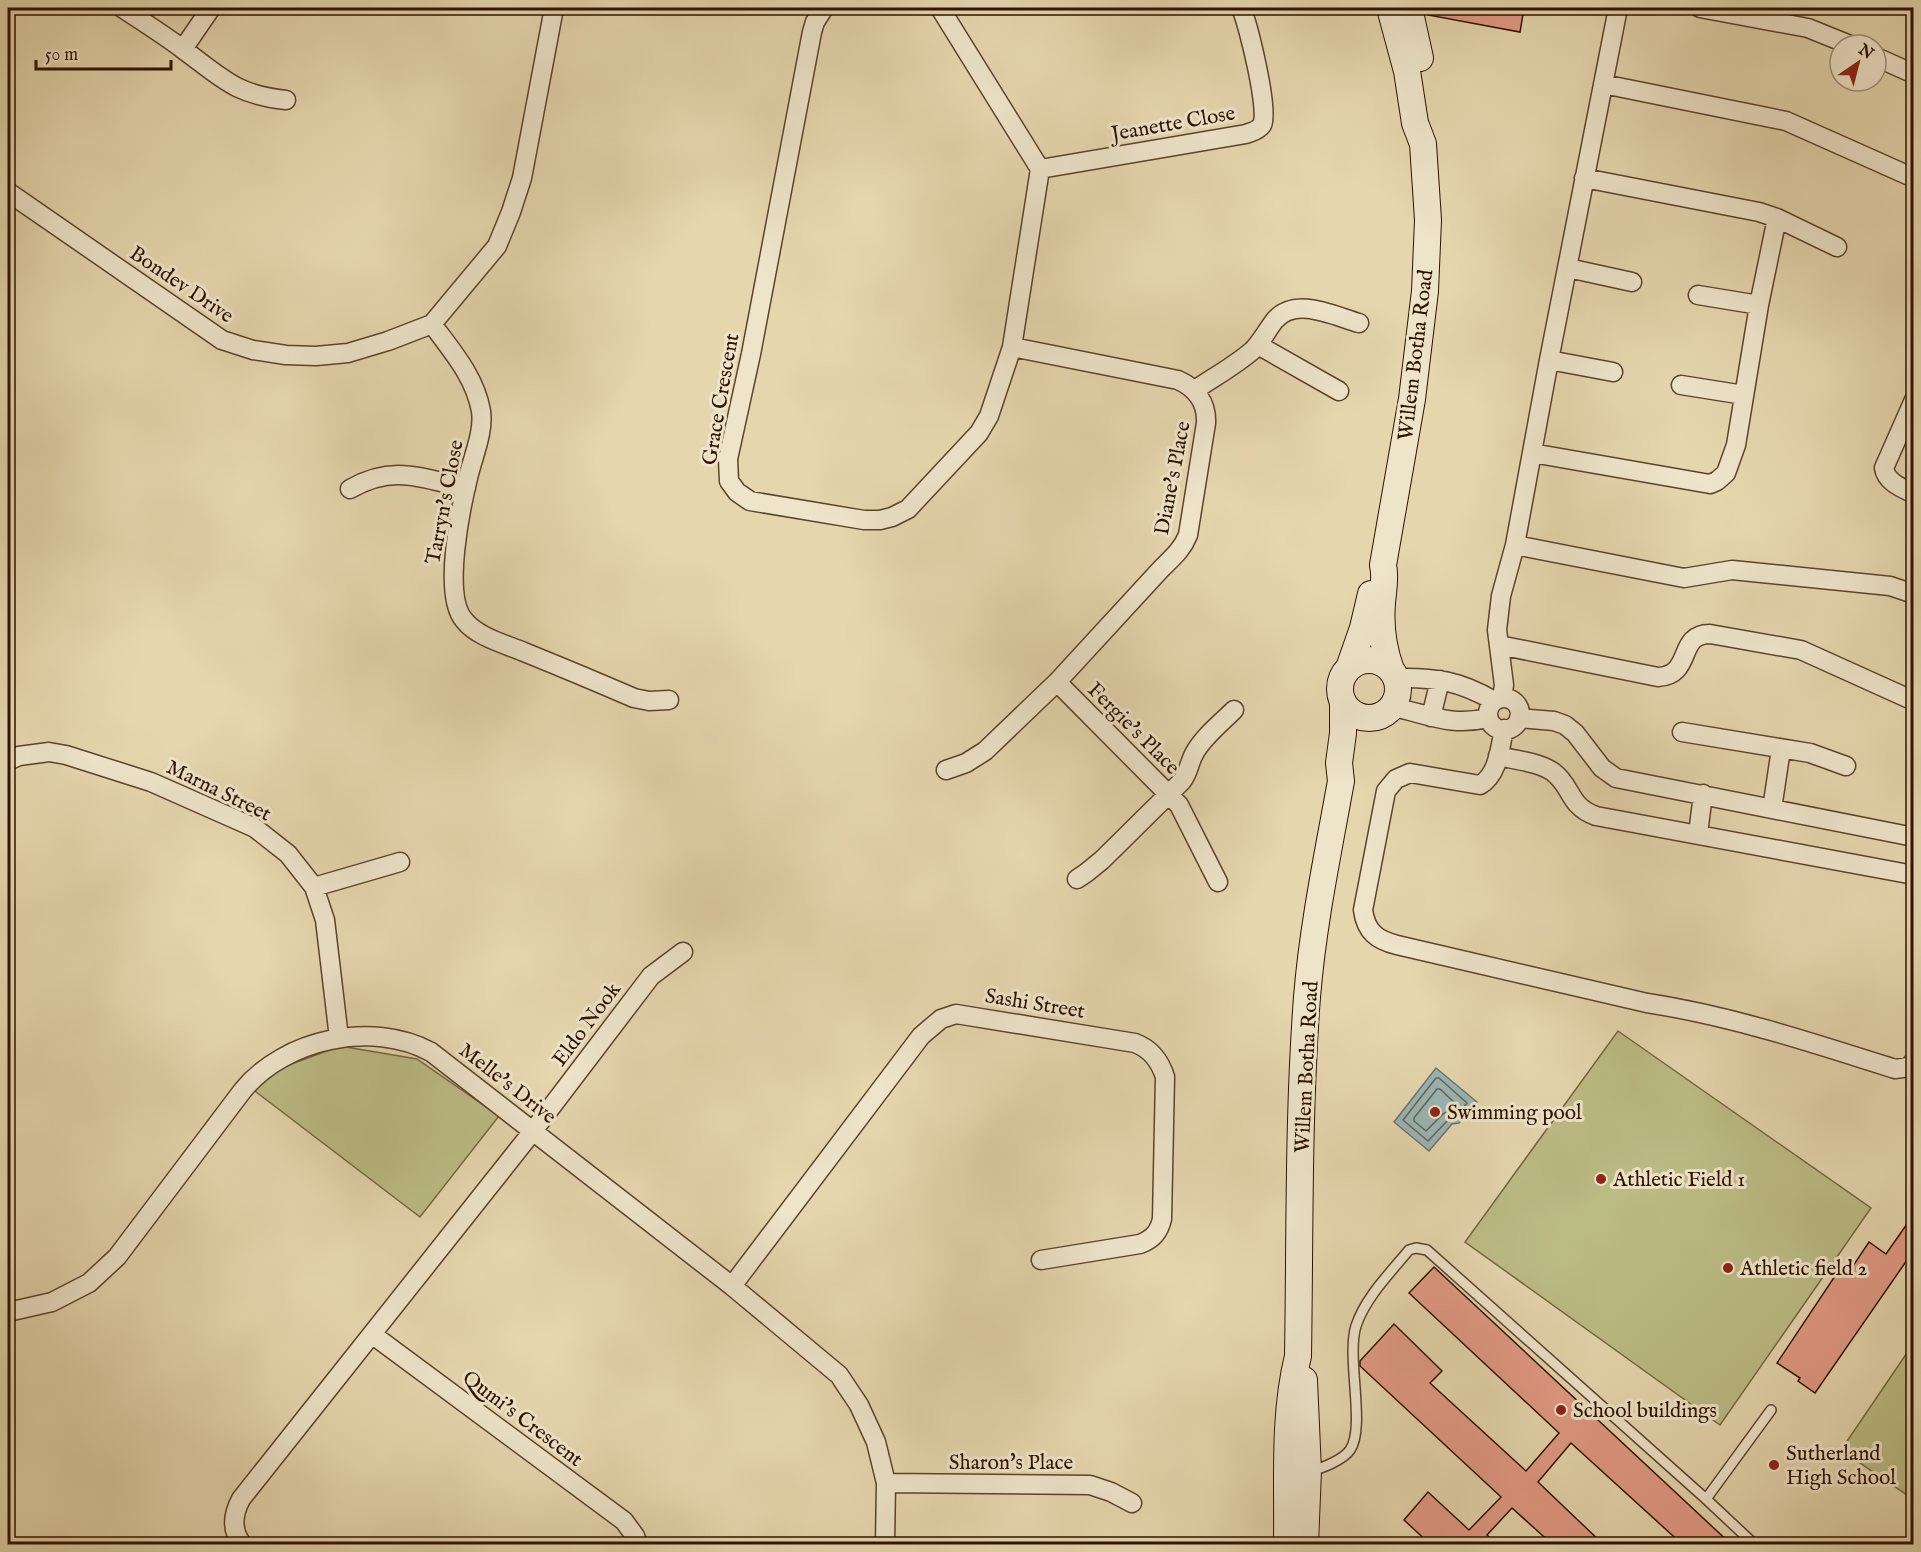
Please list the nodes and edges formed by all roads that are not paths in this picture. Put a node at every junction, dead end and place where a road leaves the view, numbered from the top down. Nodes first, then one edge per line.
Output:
1 (122, 8) edge
2 (211, 8) edge
3 (554, 8) edge
4 (824, 8) edge
5 (940, 8) edge
6 (1241, 8) edge
7 (1390, 8) edge
8 (1409, 8) edge
9 (1618, 8) edge
10 (1700, 8) edge
11 (1828, 36) edge
12 (183, 49) junction
13 (1888, 62) edge
14 (1914, 74) edge
15 (1603, 84) junction
16 (286, 100) dead end
17 (1423, 144) junction
18 (1040, 169) junction
19 (1584, 178) junction
20 (1914, 178) edge
21 (8, 192) edge
22 (1777, 218) junction
23 (1837, 247) dead end
24 (1568, 268) junction
25 (1632, 282) dead end
26 (1698, 295) dead end
27 (1760, 305) junction
28 (1359, 322) dead end
29 (432, 324) junction
30 (1258, 345) junction
31 (1012, 347) junction
32 (1549, 360) junction
33 (1613, 372) dead end
34 (1682, 385) dead end
35 (1195, 390) junction
36 (1339, 391) dead end
37 (1744, 395) junction
38 (1914, 400) edge
39 (1532, 453) junction
40 (466, 488) junction
41 (350, 489) dead end
42 (1914, 494) edge
43 (1515, 545) junction
44 (1383, 565) junction
45 (1914, 594) edge
46 (1499, 645) junction
47 (1349, 668) junction
48 (1393, 674) junction
49 (1440, 680) junction
50 (1057, 682) junction
51 (669, 700) dead end
52 (1914, 701) edge
53 (1343, 702) junction
54 (1495, 706) junction
55 (1234, 710) dead end
56 (1384, 712) junction
57 (1431, 717) junction
58 (1519, 718) junction
59 (1504, 729) junction
60 (1682, 732) dead end
61 (1781, 749) junction
62 (1498, 756) junction
63 (8, 761) edge
64 (1846, 766) dead end
65 (946, 770) dead end
66 (1341, 781) junction
67 (1703, 795) junction
68 (1174, 800) junction
69 (1772, 809) junction
70 (1698, 834) junction
71 (1914, 837) edge
72 (400, 862) dead end
73 (1914, 875) edge
74 (1077, 879) dead end
75 (1218, 882) dead end
76 (314, 887) junction
77 (683, 952) dead end
78 (339, 1038) junction
79 (1914, 1061) edge
80 (533, 1131) junction
81 (1041, 1260) dead end
82 (732, 1286) junction
83 (8, 1312) edge
84 (373, 1335) junction
85 (1298, 1356) junction
86 (1771, 1410) dead end
87 (1308, 1471) junction
88 (886, 1483) junction
89 (1706, 1499) junction
90 (1132, 1503) dead end
91 (242, 1545) edge
92 (638, 1545) edge
93 (885, 1545) edge
94 (1287, 1545) edge
95 (1305, 1545) edge
96 (1754, 1545) edge

1 - 12 street
2 - 12 street
3 - 29 street, Bondev Drive
4 - 31 street, Grace Crescent
5 - 18 street
6 - 18 street, Jeanette Close
7 - 17 street, Willem Botha Road
8 - 17 street, Willem Botha Road
9 - 15 street
10 - 11 street
12 - 16 street
13 - 14 street
15 - 19 street
15 - 20 street
17 - 44 street, Willem Botha Road
18 - 31 street, Grace Crescent
19 - 22 street
19 - 24 street
21 - 29 street, Bondev Drive
22 - 23 street
22 - 27 street
24 - 25 street
24 - 32 street
26 - 27 street
27 - 37 street
28 - 30 street
29 - 40 street, Tarryn's Close
30 - 35 street
30 - 36 street
31 - 35 street
32 - 33 street
32 - 39 street
34 - 37 street
35 - 50 street, Diane's Place
37 - 39 street
38 - 42 street
39 - 43 street
40 - 41 street
40 - 51 street, Tarryn's Close
43 - 45 street
43 - 46 street
44 - 47 street, Willem Botha Road
44 - 48 street, Willem Botha Road
46 - 52 street
46 - 54 street
47 - 48 street
47 - 53 street
48 - 49 street
48 - 56 street
49 - 54 street
49 - 57 street
50 - 65 street, Diane's Place
50 - 68 street, Fergie's Place
53 - 56 street
53 - 66 street, Willem Botha Road
54 - 57 street
54 - 58 street
54 - 59 street
55 - 68 street
56 - 57 street
56 - 66 street, Willem Botha Road
58 - 59 street
58 - 67 street
59 - 62 street
60 - 61 street
61 - 64 street
61 - 69 street
62 - 70 street
62 - 79 street
63 - 76 street, Marna Street
66 - 85 street, Willem Botha Road
67 - 69 street
67 - 70 street
68 - 74 street
68 - 75 street, Fergie's Place
69 - 71 street
70 - 73 street
72 - 76 street
76 - 78 street, Marna Street
77 - 80 street, Eldo Nook
78 - 80 street, Melle's Drive
78 - 83 street, Melle's Drive
80 - 82 street, Melle's Drive
80 - 84 street
81 - 82 street, Sashi Street
82 - 88 street, Melle's Drive
84 - 91 street
84 - 92 street, Qumi's Crescent
85 - 87 street, Willem Botha Road
85 - 94 street, Willem Botha Road
86 - 89 lane
87 - 89 lane
87 - 95 street, Willem Botha Road
88 - 90 street, Sharon's Place
88 - 93 street, Melle's Drive
89 - 96 lane

